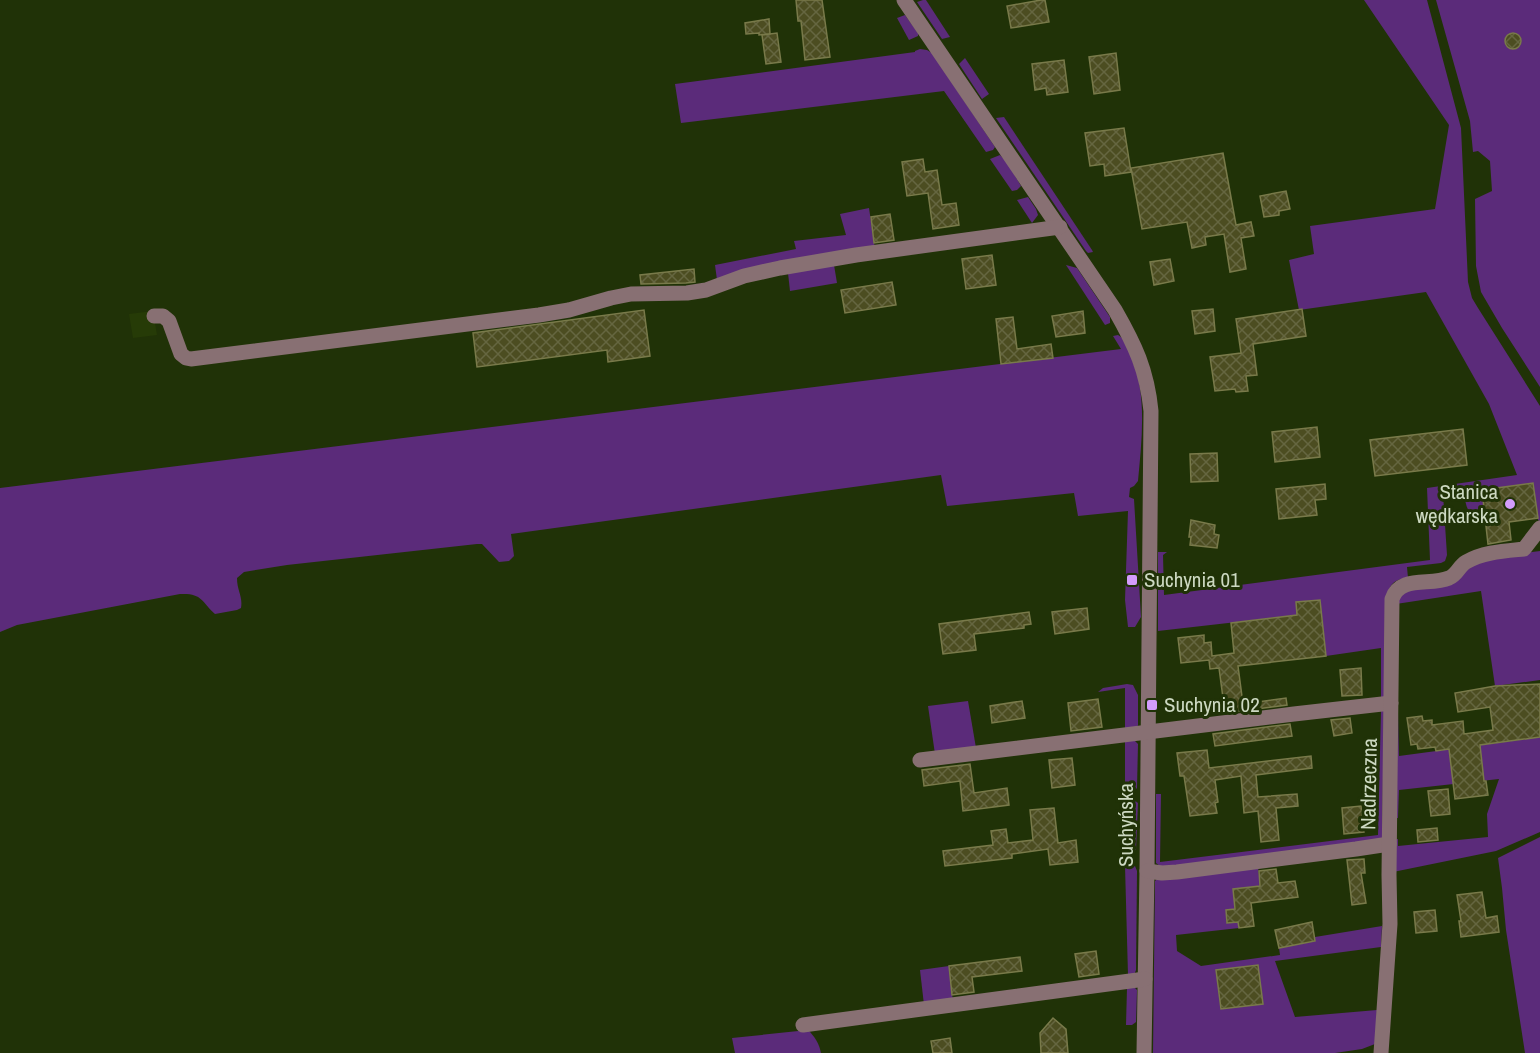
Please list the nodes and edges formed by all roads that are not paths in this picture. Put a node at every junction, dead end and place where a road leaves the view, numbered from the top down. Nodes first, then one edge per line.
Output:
1 (904, 0) edge
2 (1060, 227) junction
3 (154, 316) dead end
4 (1540, 528) edge
5 (1391, 704) junction
6 (1148, 732) junction
7 (920, 760) dead end
8 (1389, 844) junction
9 (1148, 871) junction
10 (1145, 979) junction
11 (802, 1025) dead end
12 (1144, 1053) edge
13 (1381, 1053) edge

1 - 2 street, Suchyńska
2 - 3 street
2 - 6 street, Suchyńska
4 - 5 street, Nadrzeczna
5 - 6 street
5 - 8 street, Nadrzeczna
6 - 7 street
6 - 9 street, Suchyńska
8 - 9 street
8 - 13 street, Nadrzeczna
9 - 10 street, Suchyńska
10 - 11 street
10 - 12 street, Suchyńska

